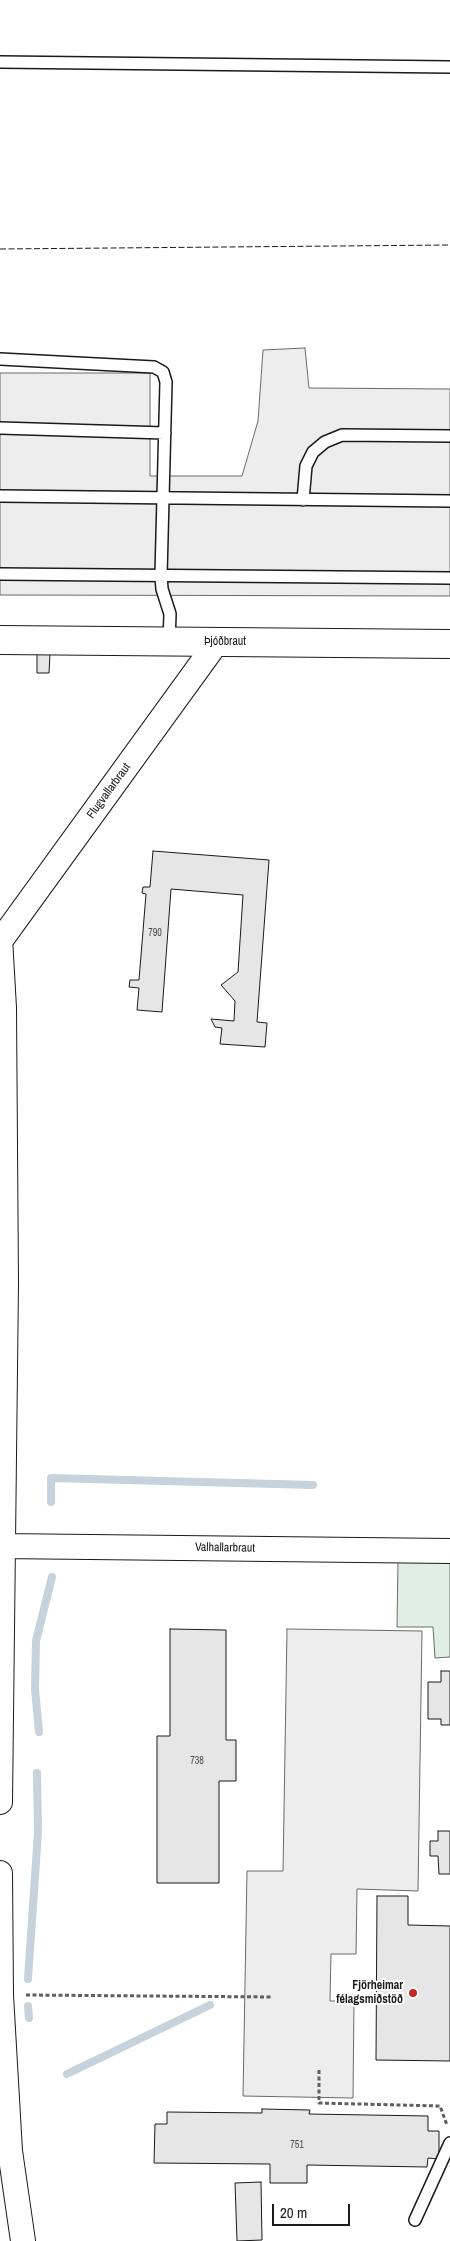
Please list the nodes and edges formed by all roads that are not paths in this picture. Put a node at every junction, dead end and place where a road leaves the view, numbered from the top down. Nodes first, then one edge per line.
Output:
1 (0, 62) edge
2 (450, 67) edge
3 (0, 359) edge
4 (0, 428) edge
5 (165, 433) junction
6 (450, 436) edge
7 (0, 496) edge
8 (163, 498) junction
9 (303, 500) junction
10 (450, 502) edge
11 (0, 574) edge
12 (161, 575) junction
13 (450, 578) edge
14 (0, 640) edge
15 (169, 642) junction
16 (216, 642) junction
17 (450, 644) edge
18 (1, 939) edge
19 (3, 1284) edge
20 (1, 1546) edge
21 (450, 1551) edge
22 (0, 1802) edge
23 (0, 1873) edge
24 (450, 2143) edge
25 (415, 2220) dead end
26 (23, 2241) edge

1 - 2 lane
3 - 5 lane
4 - 5 lane
5 - 8 lane
6 - 9 lane
7 - 8 lane
8 - 9 lane
8 - 12 lane
9 - 10 lane
11 - 12 lane
12 - 13 lane
12 - 15 lane
14 - 15 street, Þjóðbraut
15 - 16 street, Þjóðbraut
16 - 17 street, Þjóðbraut
16 - 18 street, Flugvallarbraut
18 - 19 street, Flugvallarbraut
19 - 20 street, Flugvallarbraut
20 - 21 street, Valhallarbraut
20 - 22 street, Flugvallarbraut
23 - 26 street
24 - 25 lane

